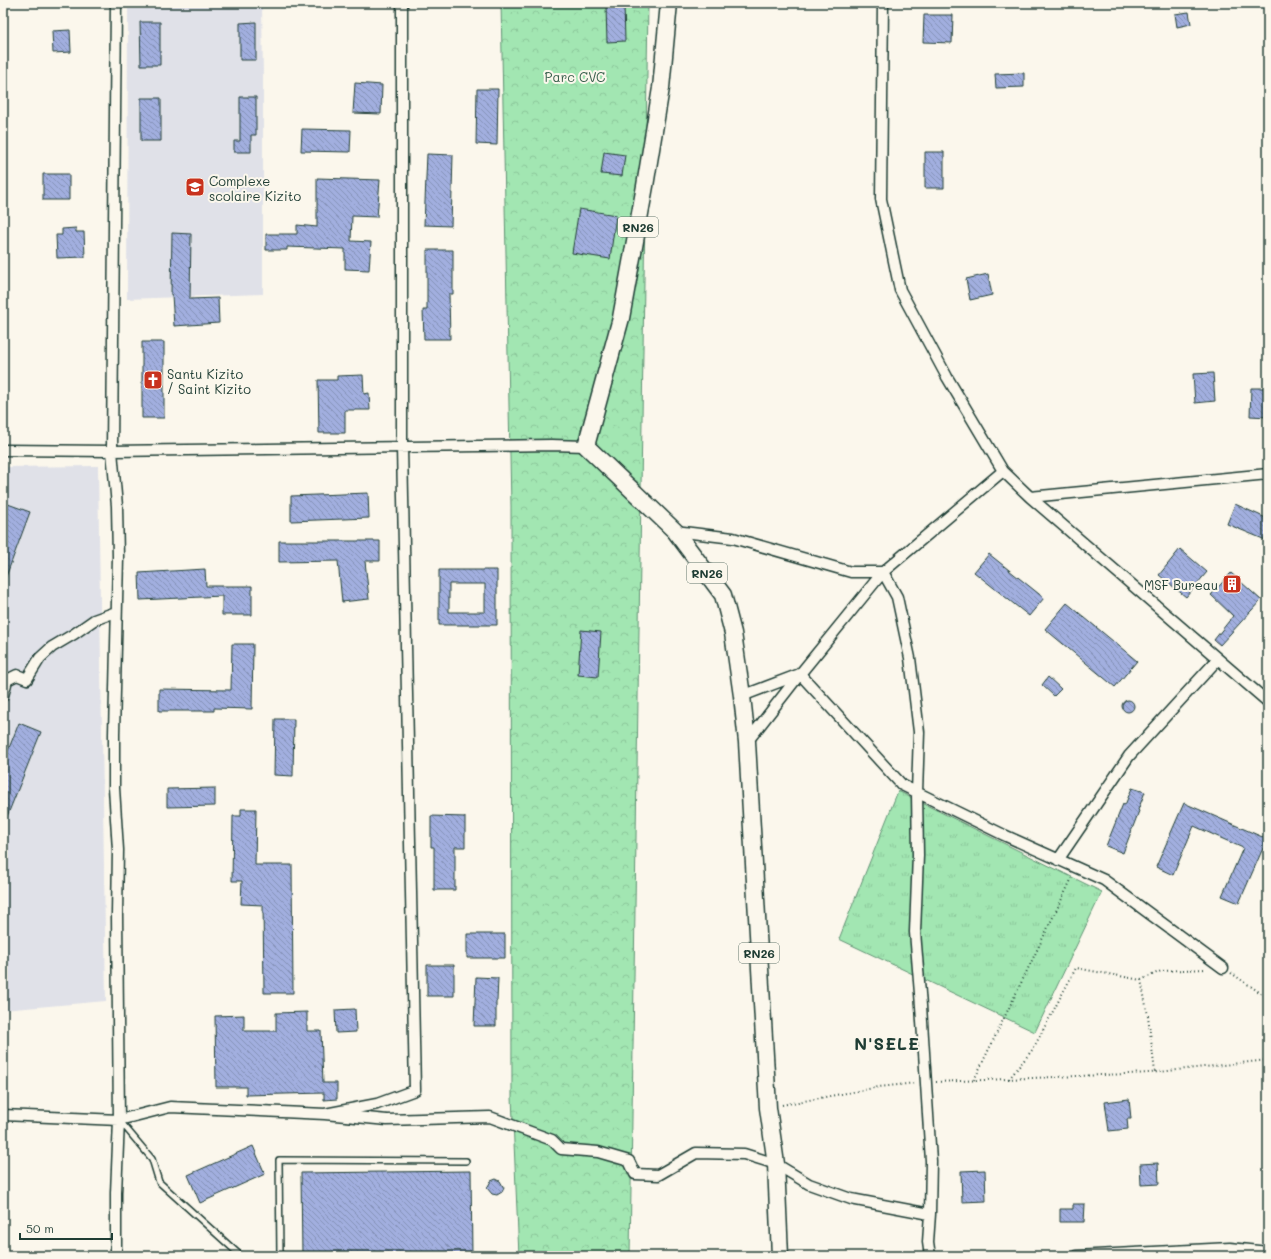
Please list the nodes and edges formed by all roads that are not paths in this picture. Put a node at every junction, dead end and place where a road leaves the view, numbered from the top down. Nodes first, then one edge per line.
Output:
1 (116, 3) edge
2 (402, 3) edge
3 (668, 3) edge
4 (883, 3) edge
5 (586, 446) junction
6 (402, 447) junction
7 (3, 450) edge
8 (112, 451) junction
9 (1003, 471) junction
10 (1268, 474) edge
11 (1030, 497) junction
12 (675, 531) junction
13 (883, 572) junction
14 (116, 612) junction
15 (1218, 659) junction
16 (800, 674) junction
17 (3, 696) edge
18 (742, 696) junction
19 (1268, 702) edge
20 (747, 742) junction
21 (917, 792) junction
22 (1058, 860) junction
23 (1223, 968) road end
24 (325, 1114) junction
25 (3, 1115) edge
26 (119, 1120) junction
27 (466, 1161) dead end
28 (776, 1164) junction
29 (930, 1214) junction
30 (1268, 1252) edge
31 (1177, 1253) edge
32 (116, 1256) edge
33 (241, 1256) edge
34 (280, 1256) edge
35 (780, 1256) edge
36 (930, 1256) edge
37 (1076, 1256) edge

1 - 8 street
2 - 6 street
3 - 5 main road, RN26
4 - 9 street
5 - 6 street
5 - 12 main road, RN26
6 - 8 street
6 - 24 street
7 - 8 street
8 - 14 street
9 - 11 street
9 - 13 street
10 - 11 street
11 - 15 street
12 - 13 street
12 - 18 main road, RN26
13 - 16 street
13 - 21 street
14 - 17 street
14 - 26 street
15 - 19 street
15 - 22 street
16 - 18 street
16 - 20 street
16 - 21 street
18 - 20 main road, RN26
20 - 28 main road, RN26
21 - 22 street
21 - 29 street
22 - 23 street
24 - 26 street
24 - 28 street
25 - 26 street
26 - 32 street
26 - 33 lane
27 - 34 lane
28 - 29 street
28 - 35 main road, RN26
29 - 36 street
30 - 31 street
31 - 37 street

